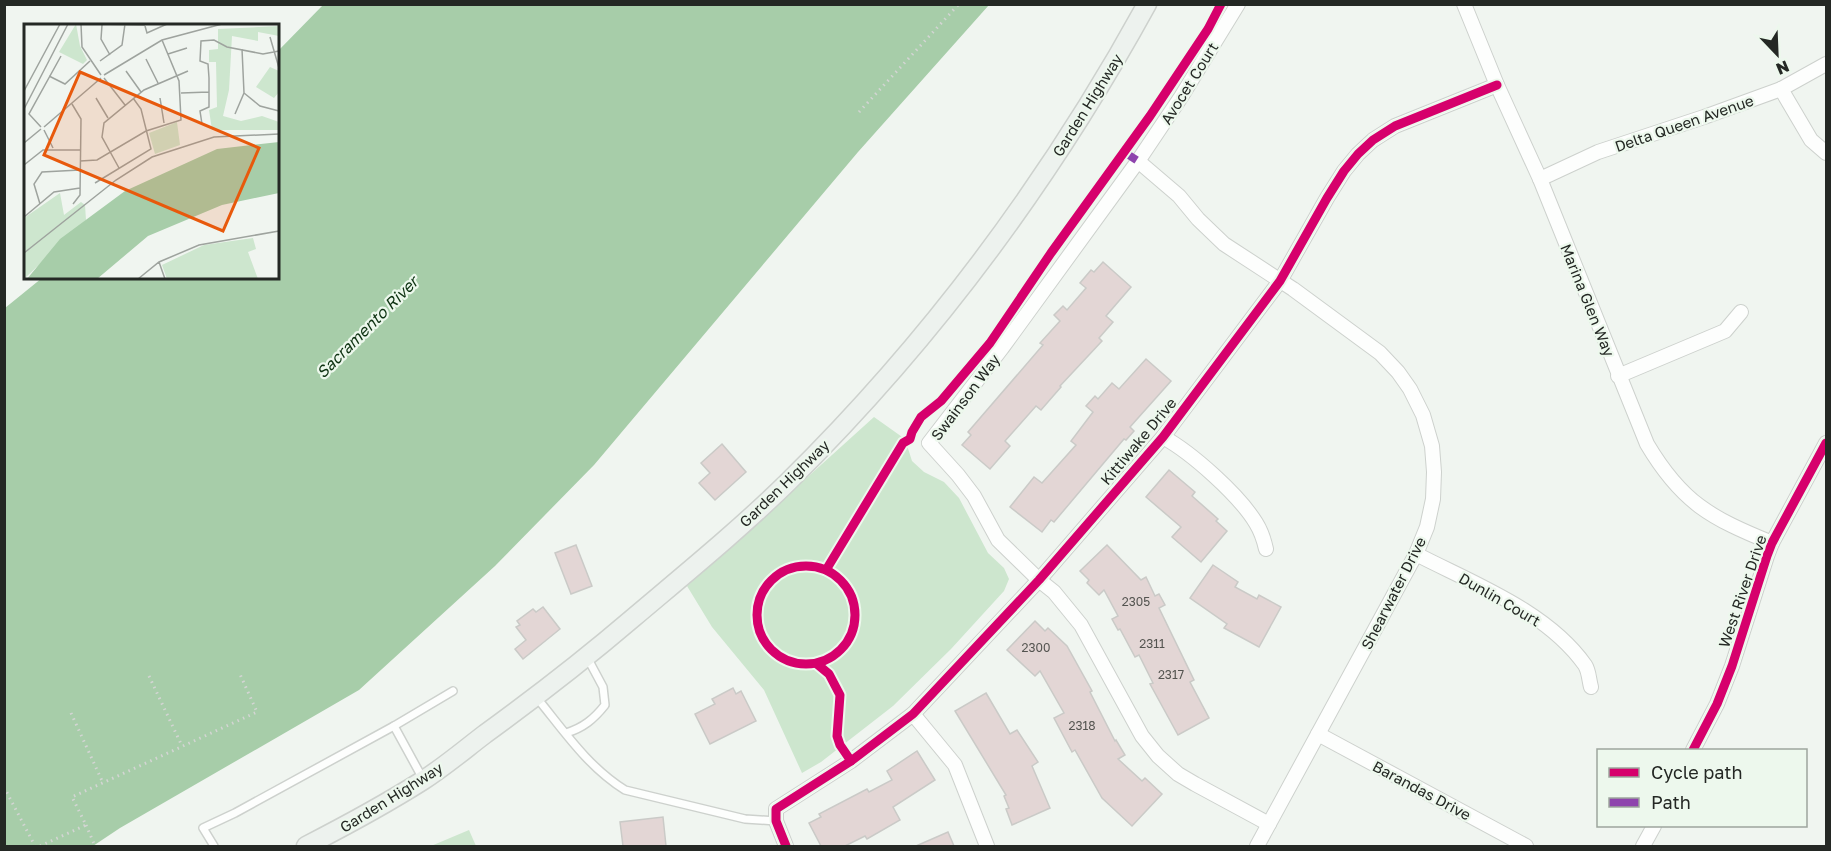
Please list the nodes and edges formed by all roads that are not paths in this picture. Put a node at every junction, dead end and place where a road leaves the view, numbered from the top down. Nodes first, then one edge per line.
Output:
1 (1147, 4) edge
2 (1238, 4) edge
3 (1464, 4) edge
4 (1827, 64) edge
5 (1497, 85) junction
6 (1781, 89) junction
7 (1827, 153) edge
8 (1138, 161) junction
9 (1540, 179) junction
10 (1280, 281) junction
11 (1741, 312) dead end
12 (1618, 376) junction
13 (1163, 437) junction
14 (1827, 443) edge
15 (1772, 543) junction
16 (1266, 549) dead end
17 (1416, 554) junction
18 (1039, 580) junction
19 (586, 656) junction
20 (1591, 687) dead end
21 (453, 691) dead end
22 (536, 697) junction
23 (913, 714) junction
24 (394, 726) junction
25 (566, 733) junction
26 (1318, 734) junction
27 (1694, 749) edge
28 (423, 780) junction
29 (776, 815) junction
30 (1269, 824) junction
31 (1653, 827) edge
32 (214, 846) edge
33 (306, 846) edge
34 (786, 846) edge
35 (987, 846) edge
36 (1257, 846) edge
37 (1526, 846) edge
38 (1643, 846) edge

1 - 19 main road, Garden Highway
2 - 8 street, Avocet Court
3 - 5 street, Marina Glen Way
4 - 6 street, Delta Queen Avenue
5 - 9 street, Marina Glen Way
5 - 10 street, Kittiwake Drive
6 - 7 street
6 - 9 street, Delta Queen Avenue
8 - 10 street, Shearwater Drive
8 - 18 street, Swainson Way
9 - 12 street, Marina Glen Way
10 - 13 street, Kittiwake Drive
10 - 17 street, Shearwater Drive
11 - 12 street
12 - 15 street, Marina Glen Way
13 - 16 street
13 - 18 street, Kittiwake Drive
14 - 15 street, West River Drive
15 - 27 street, West River Drive
17 - 20 street, Dunlin Court
17 - 26 street, Shearwater Drive
18 - 23 street, Kittiwake Drive
18 - 30 street, Swainson Way
19 - 22 main road, Garden Highway
19 - 25 lane
21 - 24 lane
22 - 25 lane
22 - 28 main road, Garden Highway
23 - 29 street, Kittiwake Drive
23 - 35 street
24 - 28 lane
24 - 32 lane
25 - 29 lane
26 - 30 street, Shearwater Drive
26 - 37 street, Barandas Drive
28 - 33 main road, Garden Highway
29 - 34 street
30 - 36 street, Shearwater Drive
31 - 38 street

